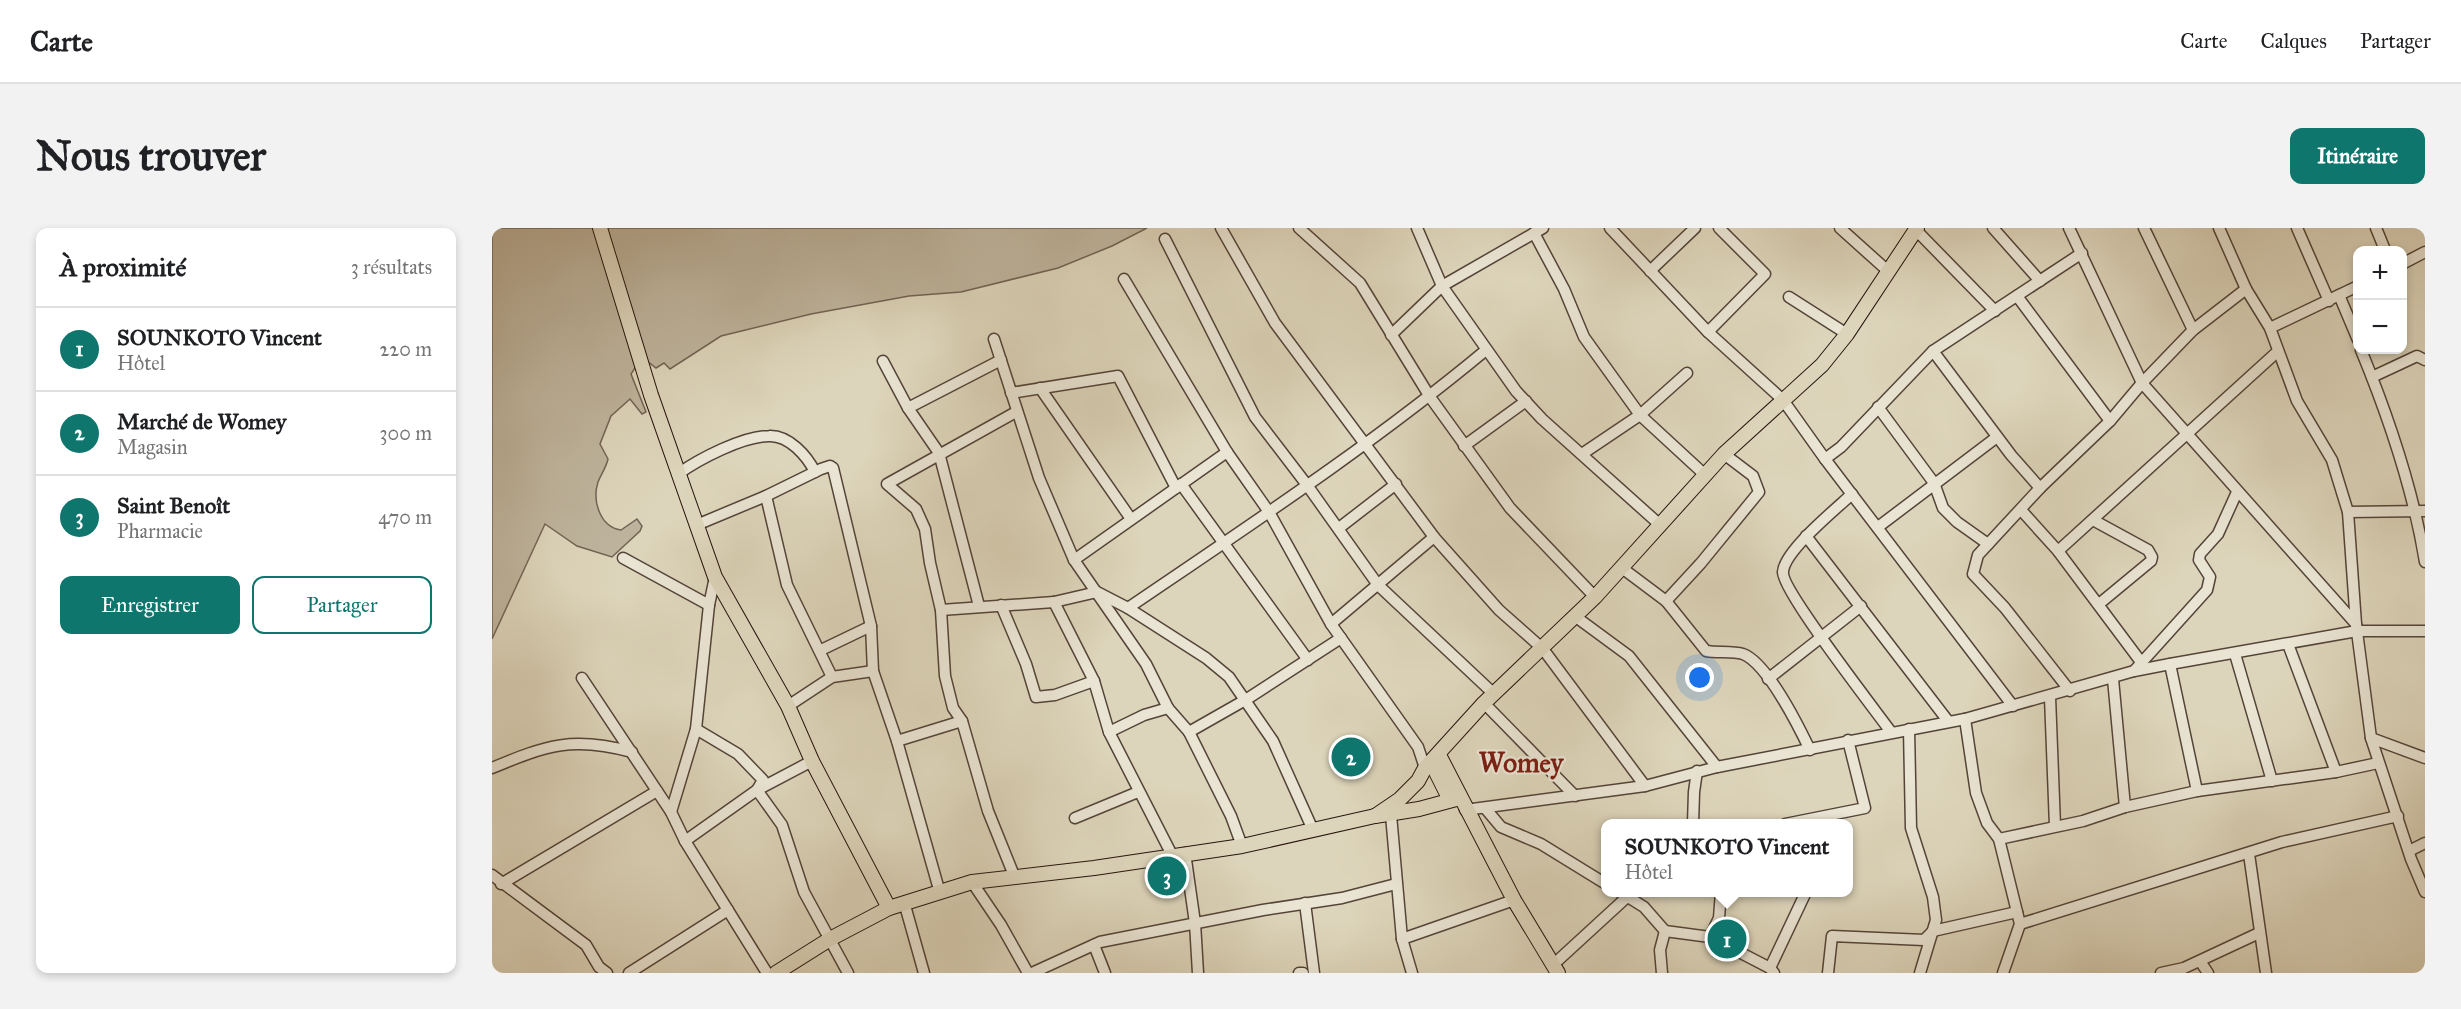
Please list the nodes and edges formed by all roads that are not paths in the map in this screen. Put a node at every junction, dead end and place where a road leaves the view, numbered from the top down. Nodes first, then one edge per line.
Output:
1 (600, 228) edge
2 (1221, 228) edge
3 (1299, 228) edge
4 (1611, 228) edge
5 (1695, 228) edge
6 (1719, 228) edge
7 (1840, 228) edge
8 (1994, 228) edge
9 (2069, 228) edge
10 (2144, 228) edge
11 (2219, 228) edge
12 (2297, 228) edge
13 (2376, 228) edge
14 (1420, 229) edge
15 (1917, 229) edge
16 (1539, 231) edge
17 (1165, 239) dead end
18 (2383, 246) edge
19 (2425, 252) edge
20 (2082, 253) junction
21 (2407, 262) edge
22 (1650, 271) junction
23 (1889, 272) junction
24 (1124, 279) dead end
25 (2040, 281) junction
26 (1442, 286) junction
27 (2353, 288) edge
28 (2246, 290) junction
29 (2017, 296) junction
30 (1789, 297) dead end
31 (2334, 298) junction
32 (1995, 311) junction
33 (2270, 328) junction
34 (2193, 330) junction
35 (2353, 331) edge
36 (1708, 332) junction
37 (1847, 334) junction
38 (1391, 336) junction
39 (994, 339) dead end
40 (1486, 350) junction
41 (1933, 351) junction
42 (2277, 352) junction
43 (2363, 354) edge
44 (1001, 360) junction
45 (2425, 360) edge
46 (883, 361) dead end
47 (1687, 373) dead end
48 (2373, 377) junction
49 (2142, 382) junction
50 (1040, 388) junction
51 (1011, 393) junction
52 (1430, 397) junction
53 (1783, 400) junction
54 (1526, 401) junction
55 (1878, 407) junction
56 (908, 408) junction
57 (1016, 412) junction
58 (1640, 415) junction
59 (2110, 421) junction
60 (2186, 434) junction
61 (1997, 437) junction
62 (1365, 442) junction
63 (1464, 446) junction
64 (1227, 452) junction
65 (939, 453) junction
66 (1582, 454) junction
67 (1724, 454) junction
68 (1825, 459) junction
69 (815, 472) junction
70 (678, 474) junction
71 (1704, 474) junction
72 (1934, 483) junction
73 (1396, 484) junction
74 (1308, 485) junction
75 (1178, 486) junction
76 (2040, 488) junction
77 (2237, 492) junction
78 (1852, 494) junction
79 (766, 496) junction
80 (2021, 510) junction
81 (2421, 511) edge
82 (1269, 512) junction
83 (2348, 512) junction
84 (1131, 519) junction
85 (2093, 520) junction
86 (699, 524) junction
87 (1659, 524) junction
88 (1878, 527) junction
89 (1339, 528) junction
90 (1806, 536) junction
91 (1434, 537) junction
92 (1222, 544) junction
93 (1988, 544) junction
94 (2058, 551) junction
95 (623, 558) dead end
96 (1074, 560) junction
97 (2425, 562) edge
98 (1622, 568) junction
99 (716, 577) junction
100 (1378, 585) junction
101 (1097, 592) junction
102 (1595, 597) junction
103 (1666, 601) junction
104 (1054, 602) junction
105 (2099, 604) junction
106 (709, 605) junction
107 (1001, 605) junction
108 (979, 606) junction
109 (1861, 606) junction
110 (1128, 608) junction
111 (941, 610) junction
112 (1576, 617) junction
113 (1331, 624) junction
114 (871, 626) junction
115 (2356, 628) junction
116 (2425, 631) edge
117 (1822, 636) junction
118 (1341, 638) junction
119 (2288, 644) junction
120 (1543, 649) junction
121 (821, 650) junction
122 (2235, 654) junction
123 (1308, 660) junction
124 (2170, 664) junction
125 (2137, 667) junction
126 (873, 671) junction
127 (832, 677) junction
128 (582, 678) dead end
129 (1768, 679) junction
130 (2113, 679) junction
131 (1094, 681) junction
132 (2070, 691) junction
133 (2050, 697) junction
134 (1247, 699) junction
135 (1489, 699) junction
136 (788, 706) junction
137 (2013, 706) junction
138 (1168, 708) junction
139 (1965, 719) junction
140 (962, 721) junction
141 (1948, 721) junction
142 (696, 729) junction
143 (1909, 729) junction
144 (1109, 732) junction
145 (1188, 732) junction
146 (1891, 732) junction
147 (2371, 738) junction
148 (1848, 740) junction
149 (897, 741) junction
150 (1810, 750) junction
151 (632, 752) junction
152 (2425, 758) edge
153 (812, 761) junction
154 (1432, 762) junction
155 (2378, 763) junction
156 (1717, 767) junction
157 (492, 768) edge
158 (1697, 771) junction
159 (2336, 772) junction
160 (2272, 781) junction
161 (1645, 786) junction
162 (757, 790) junction
163 (2197, 790) junction
164 (657, 791) junction
165 (1138, 792) junction
166 (1575, 796) junction
167 (1459, 803) junction
168 (2125, 807) junction
169 (1485, 808) junction
170 (671, 812) junction
171 (1391, 815) junction
172 (1375, 816) junction
173 (2398, 816) junction
174 (1075, 818) dead end
175 (1693, 819) edge
176 (1810, 819) edge
177 (2055, 826) junction
178 (1313, 830) junction
179 (1999, 839) junction
180 (686, 841) junction
181 (2425, 843) edge
182 (1242, 846) junction
183 (2409, 851) junction
184 (1178, 854) junction
185 (2249, 854) junction
186 (492, 874) edge
187 (1015, 878) junction
188 (972, 882) junction
189 (1601, 882) edge
190 (501, 884) junction
191 (1396, 884) junction
192 (2425, 892) edge
193 (940, 893) junction
194 (1621, 897) edge
195 (1626, 897) edge
196 (1721, 897) edge
197 (1804, 897) edge
198 (1514, 900) junction
199 (904, 902) junction
200 (1305, 903) junction
201 (889, 908) junction
202 (728, 910) junction
203 (2017, 912) junction
204 (1195, 922) junction
205 (2020, 924) junction
206 (1665, 931) junction
207 (1933, 931) junction
208 (2259, 933) junction
209 (1710, 937) junction
210 (830, 939) junction
211 (1402, 939) junction
212 (1094, 945) junction
213 (2200, 961) junction
214 (1556, 968) edge
215 (1772, 970) edge
216 (607, 973) edge
217 (629, 973) edge
218 (767, 973) edge
219 (776, 973) edge
220 (848, 973) edge
221 (924, 973) edge
222 (1030, 973) edge
223 (1105, 973) edge
224 (1198, 973) edge
225 (1314, 973) edge
226 (1412, 973) edge
227 (1662, 973) edge
228 (1828, 973) edge
229 (1920, 973) edge
230 (2003, 973) edge
231 (2161, 973) edge
232 (2208, 973) edge
233 (2266, 973) edge

1 - 70 main road
2 - 62 street
3 - 38 street
4 - 22 street
5 - 22 street
6 - 36 street
7 - 23 street
8 - 25 street
9 - 20 street
10 - 34 street
11 - 28 street
12 - 31 street
13 - 18 street
14 - 26 street
15 - 23 main road
15 - 32 street
16 - 26 street
16 - 58 street
17 - 74 street
19 - 21 street
20 - 25 street
20 - 49 street
22 - 36 street
23 - 37 main road
24 - 64 street
25 - 29 street
26 - 38 street
26 - 40 street
27 - 31 street
28 - 33 street
28 - 34 street
29 - 32 street
29 - 59 street
30 - 37 street
31 - 33 street
31 - 35 street
32 - 41 street
33 - 42 street
34 - 49 street
36 - 53 street
37 - 53 main road
38 - 52 street
39 - 44 street
40 - 52 street
40 - 54 street
41 - 55 street
41 - 61 street
42 - 60 street
42 - 83 street
43 - 48 street
44 - 51 street
44 - 56 street
45 - 48 street
46 - 56 street
47 - 58 street
48 - 81 street
49 - 59 street
49 - 60 street
50 - 51 street
50 - 75 street
50 - 84 street
51 - 57 street
52 - 62 street
52 - 63 street
53 - 67 main road
53 - 68 street
54 - 63 street
54 - 66 street
55 - 68 street
55 - 72 street
56 - 65 street
57 - 65 street
57 - 96 street
58 - 66 street
58 - 71 street
59 - 76 street
60 - 77 street
60 - 85 street
61 - 72 street
61 - 76 street
62 - 73 street
62 - 74 street
63 - 102 street
64 - 75 street
64 - 82 street
65 - 108 street
65 - 111 street
66 - 87 street
67 - 71 main road
67 - 103 street
68 - 78 street
69 - 70 street
69 - 79 street
69 - 114 street
70 - 86 main road
71 - 87 main road
72 - 88 street
72 - 93 street
73 - 89 street
73 - 91 street
74 - 82 street
74 - 89 street
75 - 84 street
75 - 92 street
76 - 80 street
77 - 115 street
77 - 125 street
78 - 88 street
78 - 90 street
79 - 86 street
79 - 121 street
80 - 93 street
80 - 94 street
81 - 83 street
81 - 97 street
82 - 92 street
82 - 113 street
83 - 115 street
84 - 96 street
85 - 94 street
85 - 105 street
86 - 99 main road
87 - 98 main road
88 - 137 street
89 - 100 street
90 - 109 street
90 - 117 street
91 - 100 street
91 - 120 street
92 - 110 street
92 - 123 street
93 - 132 street
94 - 105 street
95 - 106 street
96 - 101 street
98 - 102 main road
98 - 103 street
99 - 106 street
99 - 136 main road
100 - 113 street
100 - 135 street
101 - 104 street
101 - 110 street
101 - 138 street
102 - 112 main road
103 - 129 street
104 - 107 street
104 - 131 street
105 - 125 street
106 - 142 street
107 - 108 street
107 - 131 street
108 - 111 street
109 - 117 street
109 - 141 street
110 - 134 street
111 - 140 street
112 - 120 main road
112 - 156 street
113 - 118 street
114 - 121 street
114 - 126 street
115 - 116 street
115 - 119 street
115 - 147 street
117 - 129 street
117 - 146 street
118 - 123 street
118 - 154 street
119 - 122 street
119 - 159 street
120 - 135 main road
120 - 161 street
121 - 127 street
122 - 124 street
122 - 160 street
123 - 134 street
124 - 125 street
124 - 163 street
125 - 130 street
126 - 127 street
126 - 149 street
127 - 136 street
128 - 151 street
129 - 150 street
130 - 132 street
130 - 168 street
131 - 144 street
132 - 133 street
133 - 137 street
133 - 177 street
134 - 145 street
134 - 178 street
135 - 154 main road
135 - 166 street
136 - 153 main road
137 - 139 street
138 - 144 street
138 - 145 street
139 - 141 street
139 - 179 street
140 - 149 street
140 - 187 street
141 - 143 street
142 - 162 street
142 - 170 street
143 - 146 street
143 - 207 street
144 - 165 street
145 - 182 street
146 - 148 street
147 - 152 street
147 - 155 street
148 - 150 street
148 - 176 street
149 - 193 street
150 - 156 street
151 - 157 street
151 - 164 street
153 - 162 street
153 - 201 main road
154 - 167 main road
154 - 172 main road
155 - 159 street
155 - 173 street
156 - 158 street
158 - 161 street
158 - 175 street
159 - 160 street
160 - 163 street
161 - 166 street
162 - 180 street
162 - 210 street
163 - 168 street
164 - 170 street
164 - 190 street
165 - 174 street
165 - 184 street
166 - 169 street
167 - 169 street
167 - 171 main road
167 - 198 main road
168 - 177 street
169 - 189 street
170 - 180 street
171 - 172 main road
171 - 191 street
172 - 178 main road
173 - 183 street
173 - 185 street
177 - 179 street
178 - 182 main road
179 - 203 street
180 - 202 street
181 - 183 street
182 - 184 main road
183 - 192 street
184 - 187 main road
184 - 204 street
185 - 205 street
185 - 208 street
186 - 190 street
187 - 188 main road
188 - 193 main road
188 - 222 street
190 - 216 street
191 - 200 street
191 - 211 street
193 - 199 main road
194 - 214 street
195 - 206 street
196 - 209 street
197 - 215 street
198 - 211 street
198 - 214 main road
199 - 201 main road
199 - 221 street
200 - 204 street
200 - 225 street
201 - 210 main road
202 - 217 street
202 - 218 street
203 - 205 street
203 - 207 street
204 - 212 street
204 - 224 street
205 - 230 street
206 - 209 street
206 - 227 street
207 - 228 street
207 - 229 street
208 - 213 street
208 - 233 street
209 - 215 street
210 - 219 main road
210 - 220 street
211 - 226 street
212 - 222 street
212 - 223 street
213 - 231 street
213 - 232 street

